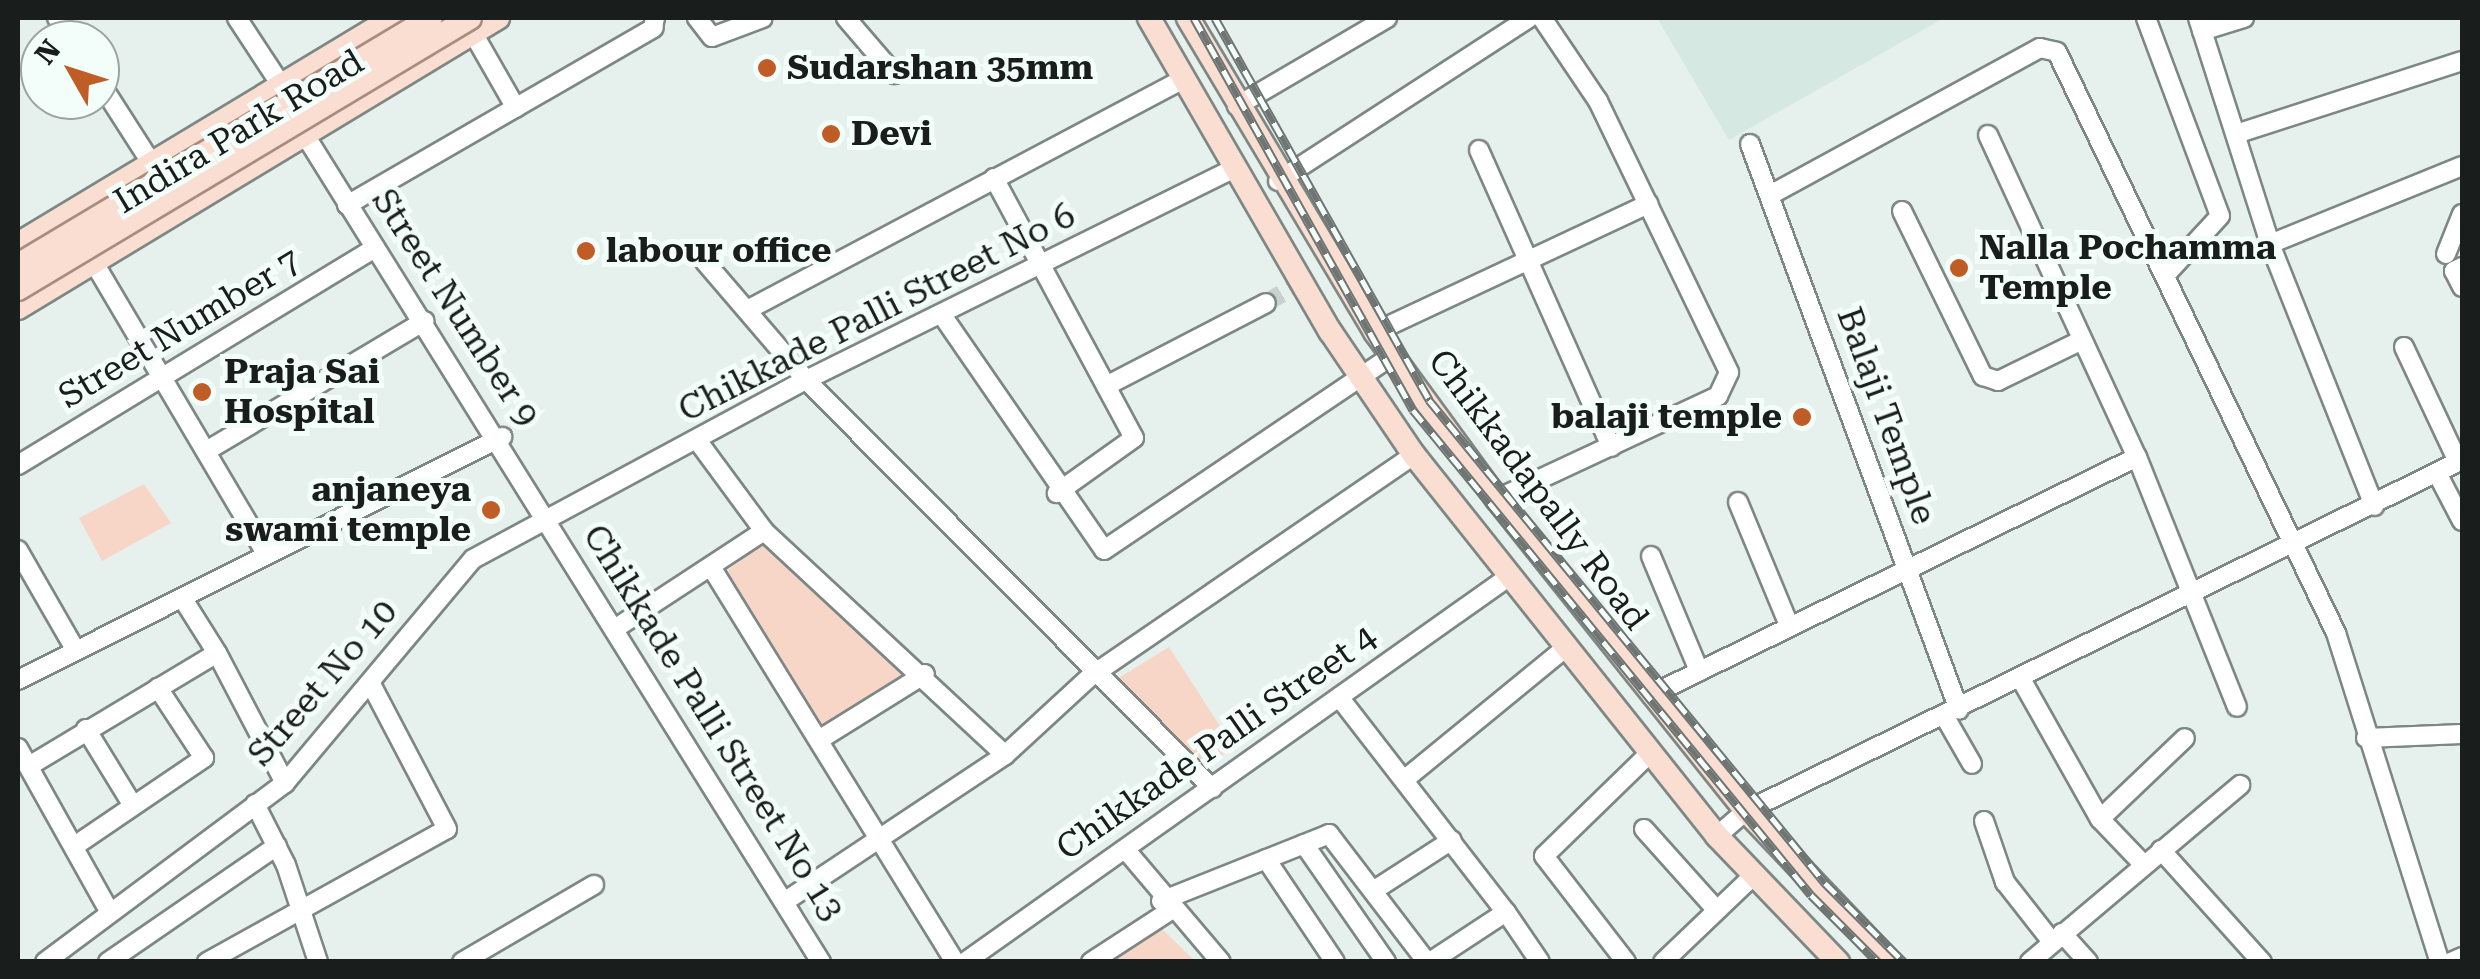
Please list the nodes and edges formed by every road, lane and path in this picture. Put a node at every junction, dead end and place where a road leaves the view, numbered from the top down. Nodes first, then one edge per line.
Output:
1 (237, 18) edge
2 (393, 18) edge
3 (431, 18) edge
4 (498, 18) edge
5 (655, 18) edge
6 (697, 18) edge
7 (763, 18) edge
8 (846, 18) edge
9 (1149, 18) edge
10 (1188, 18) edge
11 (1387, 18) edge
12 (1529, 18) edge
13 (1542, 18) edge
14 (2146, 18) edge
15 (2244, 18) edge
16 (2200, 24) edge
17 (472, 25) edge
18 (368, 32) junction
19 (2462, 61) edge
20 (894, 74) dead end
21 (399, 76) junction
22 (1184, 79) junction
23 (282, 88) junction
24 (1237, 106) junction
25 (516, 108) junction
26 (120, 114) edge
27 (2236, 134) junction
28 (305, 135) junction
29 (1988, 135) dead end
30 (1750, 144) dead end
31 (1479, 150) dead end
32 (152, 164) junction
33 (2462, 166) edge
34 (1235, 168) junction
35 (994, 178) junction
36 (1278, 181) junction
37 (1772, 194) junction
38 (1648, 204) junction
39 (347, 205) junction
40 (1902, 211) dead end
41 (2462, 214) edge
42 (18, 244) edge
43 (2270, 244) junction
44 (376, 248) junction
45 (2446, 254) dead end
46 (93, 260) junction
47 (705, 262) dead end
48 (1530, 262) junction
49 (18, 266) edge
50 (1043, 266) junction
51 (2462, 267) edge
52 (2169, 271) junction
53 (2462, 287) edge
54 (18, 289) edge
55 (1266, 303) tunnel mouth
56 (18, 308) edge
57 (752, 308) junction
58 (942, 315) junction
59 (424, 321) junction
60 (1375, 332) junction
61 (2080, 340) junction
62 (2404, 347) dead end
63 (1392, 356) junction
64 (166, 375) junction
65 (1362, 378) junction
66 (806, 380) junction
67 (1106, 386) junction
68 (502, 437) junction
69 (697, 440) junction
70 (1611, 446) junction
71 (208, 450) junction
72 (1414, 455) junction
73 (2136, 456) junction
74 (2460, 461) edge
75 (18, 465) edge
76 (2437, 473) junction
77 (1057, 493) junction
78 (1497, 499) junction
79 (1738, 502) dead end
80 (2374, 506) junction
81 (548, 518) junction
82 (2462, 521) edge
83 (764, 531) junction
84 (2291, 544) junction
85 (18, 550) edge
86 (266, 554) junction
87 (1651, 556) dead end
88 (713, 570) junction
89 (1907, 573) junction
90 (1506, 578) junction
91 (2188, 594) junction
92 (183, 599) junction
93 (1789, 625) junction
94 (619, 626) junction
95 (1564, 649) junction
96 (76, 651) junction
97 (217, 653) junction
98 (1699, 671) junction
99 (924, 674) junction
100 (1092, 676) junction
101 (2022, 679) junction
102 (18, 680) edge
103 (371, 684) junction
104 (158, 688) junction
105 (1652, 695) junction
106 (1339, 696) junction
107 (2236, 707) dead end
108 (1952, 714) junction
109 (86, 729) junction
110 (2462, 734) edge
111 (822, 738) junction
112 (2184, 738) dead end
113 (2366, 738) junction
114 (18, 748) edge
115 (1650, 754) junction
116 (1005, 755) junction
117 (1972, 764) dead end
118 (29, 766) junction
119 (1404, 780) junction
120 (285, 783) junction
121 (2240, 785) dead end
122 (1212, 788) junction
123 (132, 804) junction
124 (255, 804) junction
125 (1746, 811) junction
126 (2100, 819) junction
127 (1984, 820) dead end
128 (1644, 829) dead end
129 (1717, 836) junction
130 (879, 840) junction
131 (1452, 840) junction
132 (1304, 844) junction
133 (76, 845) junction
134 (276, 846) junction
135 (1125, 849) junction
136 (2161, 850) junction
137 (1266, 859) junction
138 (2144, 866) junction
139 (1754, 875) junction
140 (594, 885) dead end
141 (1376, 889) junction
142 (784, 902) junction
143 (1166, 906) junction
144 (297, 907) junction
145 (1714, 907) junction
146 (108, 911) junction
147 (1506, 912) junction
148 (2057, 938) junction
149 (498, 954) edge
150 (2462, 957) edge
151 (316, 961) edge
152 (45, 962) edge
153 (108, 962) edge
154 (206, 962) edge
155 (462, 962) edge
156 (822, 962) edge
157 (955, 962) edge
158 (965, 962) edge
159 (1091, 962) edge
160 (1221, 962) edge
161 (1335, 962) edge
162 (1386, 962) edge
163 (1428, 962) edge
164 (1540, 962) edge
165 (1626, 962) edge
166 (1662, 962) edge
167 (1838, 962) edge
168 (1890, 962) edge
169 (2030, 962) edge
170 (2088, 962) edge
171 (2262, 962) edge
172 (2440, 962) edge
173 (2452, 962) edge

1 - 23 street
2 - 18 main road, Indira Park Road
3 - 49 main road, bridge
4 - 17 main road, Indira Park Road
5 - 25 street
6 - 7 street
8 - 20 street
9 - 22 main road
10 - 24 main road, Chikkadapally Road
11 - 24 street
12 - 36 street
13 - 38 street
14 - 52 street
15 - 16 street
16 - 27 street
17 - 21 main road, Indira Park Road
17 - 25 street
17 - 54 main road, bridge
18 - 21 main road
18 - 23 main road, Indira Park Road
19 - 27 street
21 - 28 main road, Indira Park Road
22 - 34 main road
22 - 35 street
23 - 32 main road, Indira Park Road
24 - 36 main road, Chikkadapally Road
25 - 39 street
26 - 32 street
27 - 43 street
28 - 39 street, Street Number 9
28 - 46 main road, Indira Park Road
29 - 61 street
30 - 37 street, Balaji Temple
31 - 48 street
32 - 42 main road, Indira Park Road
33 - 43 street
34 - 50 street, Chikkade Palli Street No 6
34 - 65 main road
35 - 50 street
35 - 57 street
36 - 60 main road, Chikkadapally Road
37 - 52 street
37 - 89 street, Balaji Temple
38 - 48 street
38 - 70 street
39 - 44 street, Street Number 9
40 - 61 street
41 - 45 street
43 - 80 street
44 - 59 street, Street Number 9
44 - 64 street, Street Number 7
46 - 56 main road, Indira Park Road
46 - 64 street
47 - 57 street
48 - 60 street
48 - 70 street
50 - 58 street, Chikkade Palli Street No 6
50 - 67 street
51 - 53 street
52 - 84 street
55 - 67 street
57 - 66 street
58 - 66 street, Chikkade Palli Street No 6
58 - 77 street
59 - 68 street, Street Number 9
59 - 71 street
60 - 63 main road, Chikkadapally Road
61 - 73 street
62 - 74 street
63 - 65 street
63 - 78 main road, Chikkadapally Road
64 - 71 street
64 - 75 street, Street Number 7
65 - 72 main road
65 - 77 street
66 - 69 street, Chikkade Palli Street No 6
66 - 100 street
67 - 77 street
68 - 81 street, Street Number 9
68 - 86 street
69 - 81 street, Chikkade Palli Street No 6
69 - 83 street
70 - 78 street
71 - 86 street
72 - 90 main road
72 - 100 street
73 - 89 street
73 - 91 street
74 - 76 street
76 - 80 street
76 - 82 street
78 - 105 main road, Chikkadapally Road
79 - 93 street
80 - 84 street
81 - 94 street, Chikkade Palli Street No 13
81 - 103 street, Street No 10
83 - 88 street
83 - 99 street
84 - 91 street
84 - 113 street
85 - 96 street
86 - 92 street
87 - 98 street
88 - 94 street
88 - 111 street
89 - 93 street
89 - 108 street, Balaji Temple
90 - 95 main road
90 - 106 street, Chikkade Palli Street 4
91 - 101 street
91 - 107 street
92 - 96 street
92 - 97 street
93 - 98 street
94 - 142 street, Chikkade Palli Street No 13
95 - 115 main road
95 - 119 street
96 - 102 street
97 - 104 street
97 - 120 street
98 - 105 street
99 - 111 street
99 - 116 street
100 - 116 street
100 - 122 street
101 - 108 street
101 - 126 street
103 - 120 street, Street No 10
103 - 144 street
104 - 109 street
104 - 123 street
105 - 125 main road, Chikkadapally Road
106 - 119 street
106 - 122 street, Chikkade Palli Street 4
108 - 117 street, Balaji Temple
108 - 125 street
109 - 118 street
109 - 123 street
110 - 113 street
111 - 130 street
112 - 126 street
113 - 172 street
114 - 118 street
115 - 129 main road
115 - 165 street
116 - 130 street
118 - 133 street
119 - 131 street
120 - 124 street, Street No 10
121 - 136 street
122 - 135 street, Chikkade Palli Street 4
123 - 133 street
124 - 134 street
124 - 146 street, Street No 10
125 - 129 street
125 - 168 main road, Chikkadapally Road
126 - 138 street
127 - 148 street
128 - 145 street
129 - 139 main road
130 - 142 street
130 - 157 street
131 - 141 street
131 - 147 street
132 - 137 street
132 - 141 street
132 - 162 street
133 - 146 street
134 - 144 street
134 - 153 street
135 - 143 street
135 - 158 street, Chikkade Palli Street 4
136 - 138 street
136 - 171 street
137 - 143 street
137 - 161 street
138 - 148 street
139 - 145 street
139 - 167 main road
140 - 149 street
141 - 163 street
142 - 156 street, Chikkade Palli Street No 13
143 - 159 street
143 - 160 street
144 - 151 street
144 - 154 street
145 - 166 street
146 - 152 street, Street No 10
147 - 163 street
147 - 164 street
148 - 169 street
148 - 170 street
149 - 155 street
150 - 173 street

